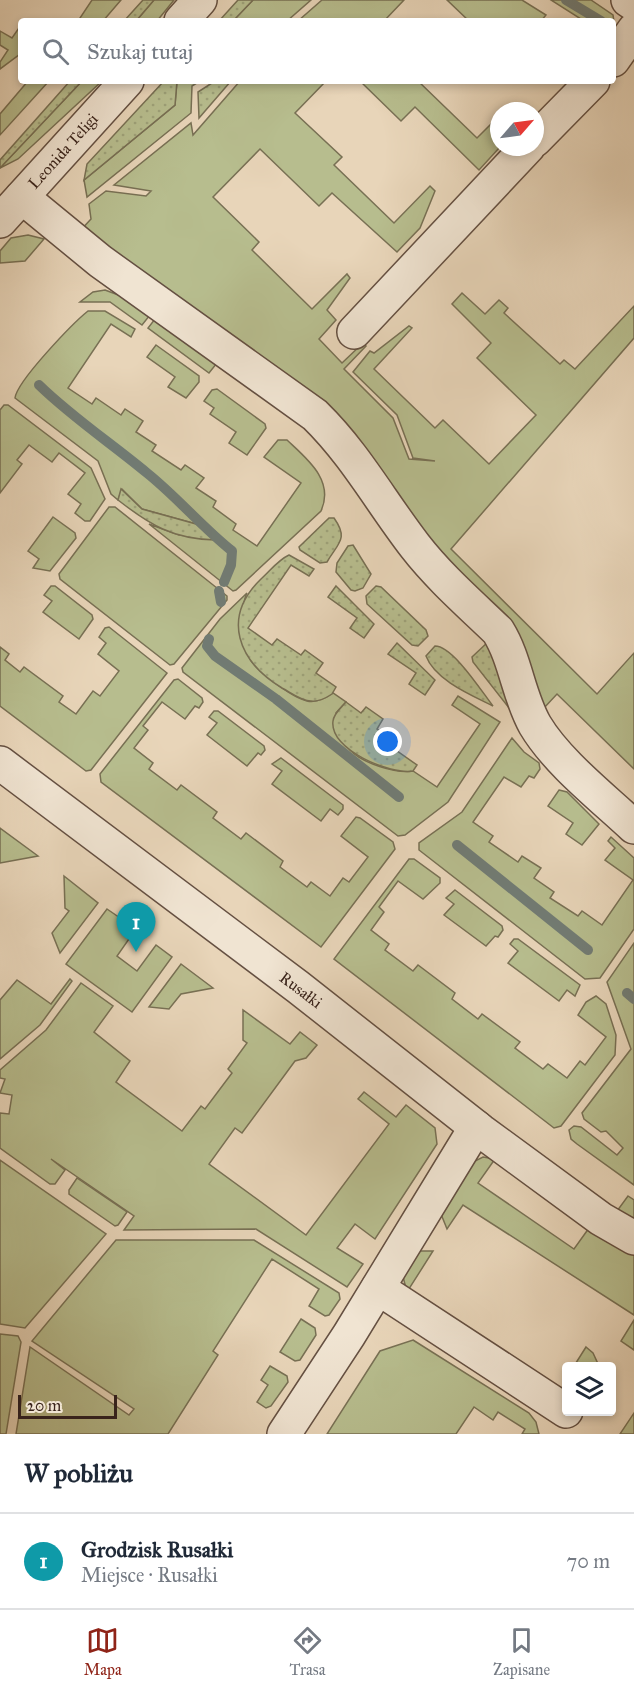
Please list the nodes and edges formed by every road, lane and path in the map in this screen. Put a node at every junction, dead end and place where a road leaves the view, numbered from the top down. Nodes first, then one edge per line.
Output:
1 (628, 0) edge
2 (634, 4) edge
3 (634, 30) edge
4 (616, 56) edge
5 (124, 84) edge
6 (590, 84) edge
7 (544, 131) edge
8 (520, 156) edge
9 (9, 205) edge
10 (354, 332) dead end
11 (1, 765) edge
12 (634, 827) edge
13 (476, 1127) junction
14 (634, 1238) edge
15 (378, 1288) junction
16 (562, 1408) edge
17 (574, 1416) edge
18 (284, 1434) edge
19 (571, 1434) edge

1 - 2 street
3 - 4 street
5 - 9 street, Leonida Teligi
6 - 7 street
8 - 10 street
9 - 12 street
11 - 13 street, Rusałki
13 - 14 street, Rusałki
13 - 15 street
15 - 16 street
15 - 18 street
17 - 19 street

